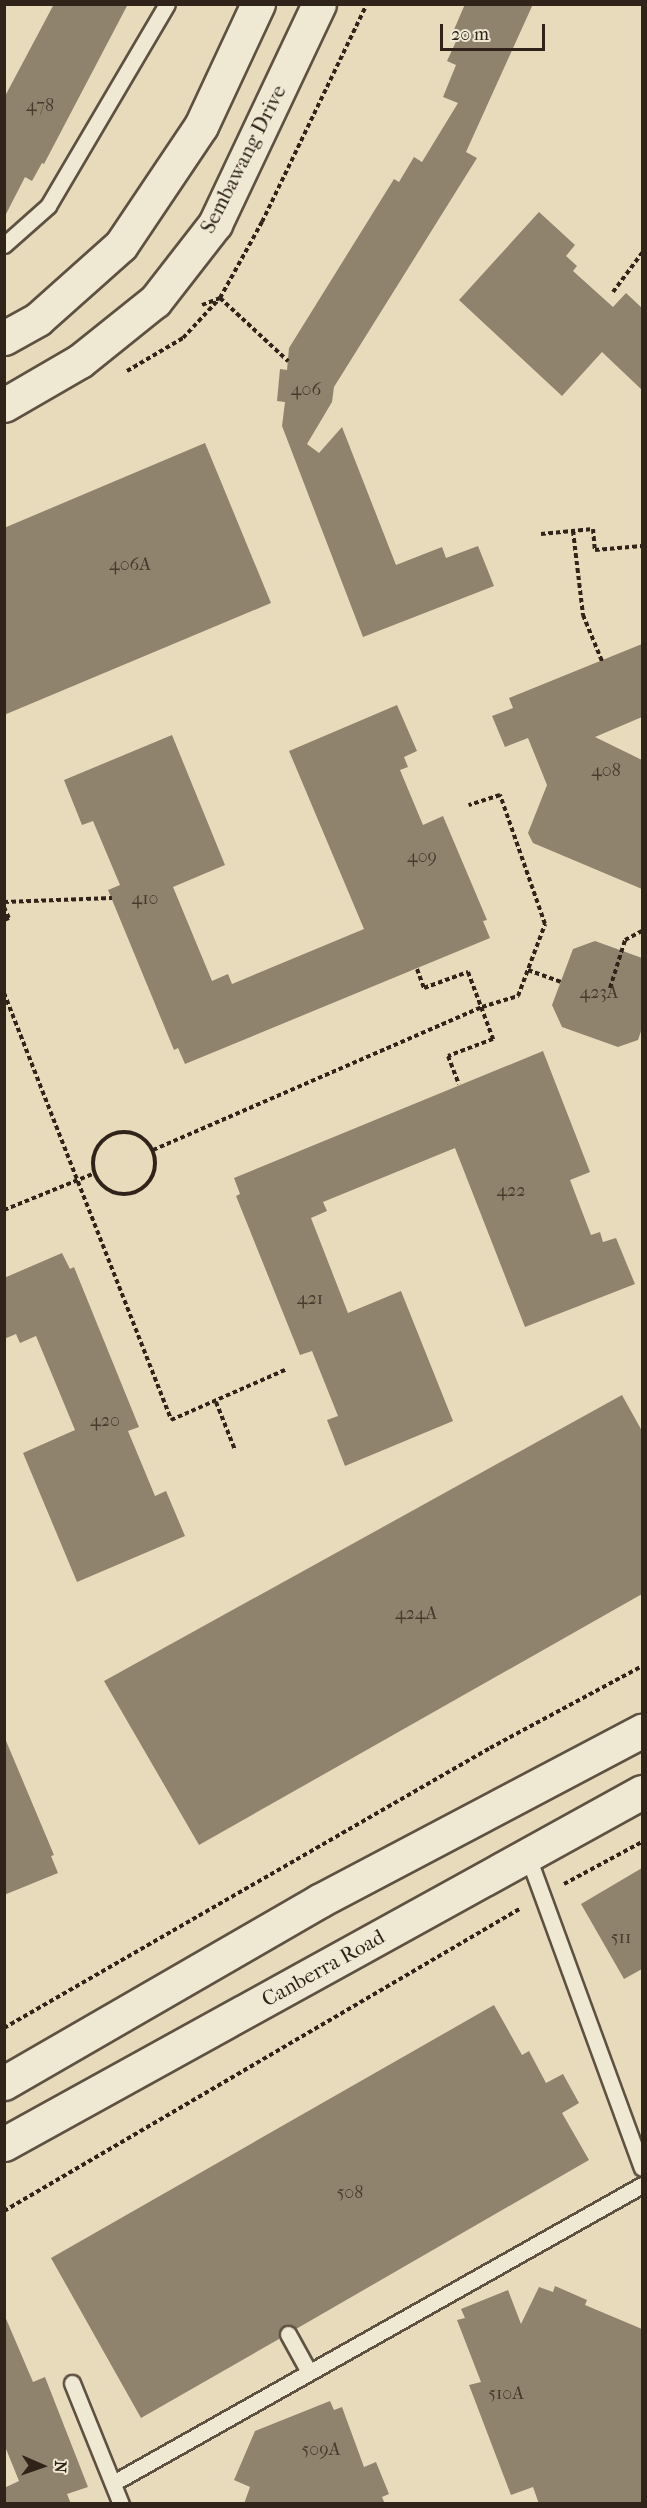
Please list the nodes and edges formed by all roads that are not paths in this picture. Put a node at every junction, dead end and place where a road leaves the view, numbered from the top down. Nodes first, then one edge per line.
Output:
1 (167, 4) edge
2 (258, 4) edge
3 (319, 4) edge
4 (4, 245) edge
5 (4, 338) edge
6 (4, 405) edge
7 (642, 1731) edge
8 (642, 1792) edge
9 (527, 1854) junction
10 (4, 2083) edge
11 (4, 2144) edge
12 (642, 2168) edge
13 (642, 2185) edge
14 (288, 2334) dead end
15 (309, 2372) junction
16 (72, 2383) dead end
17 (112, 2483) junction
18 (121, 2504) edge

1 - 4 lane
2 - 5 main road
3 - 6 main road, Sembawang Drive
7 - 10 main road
8 - 9 main road, Canberra Road
9 - 11 main road, Canberra Road
9 - 12 lane
13 - 15 lane
14 - 15 lane
15 - 17 lane
16 - 17 lane
17 - 18 lane

